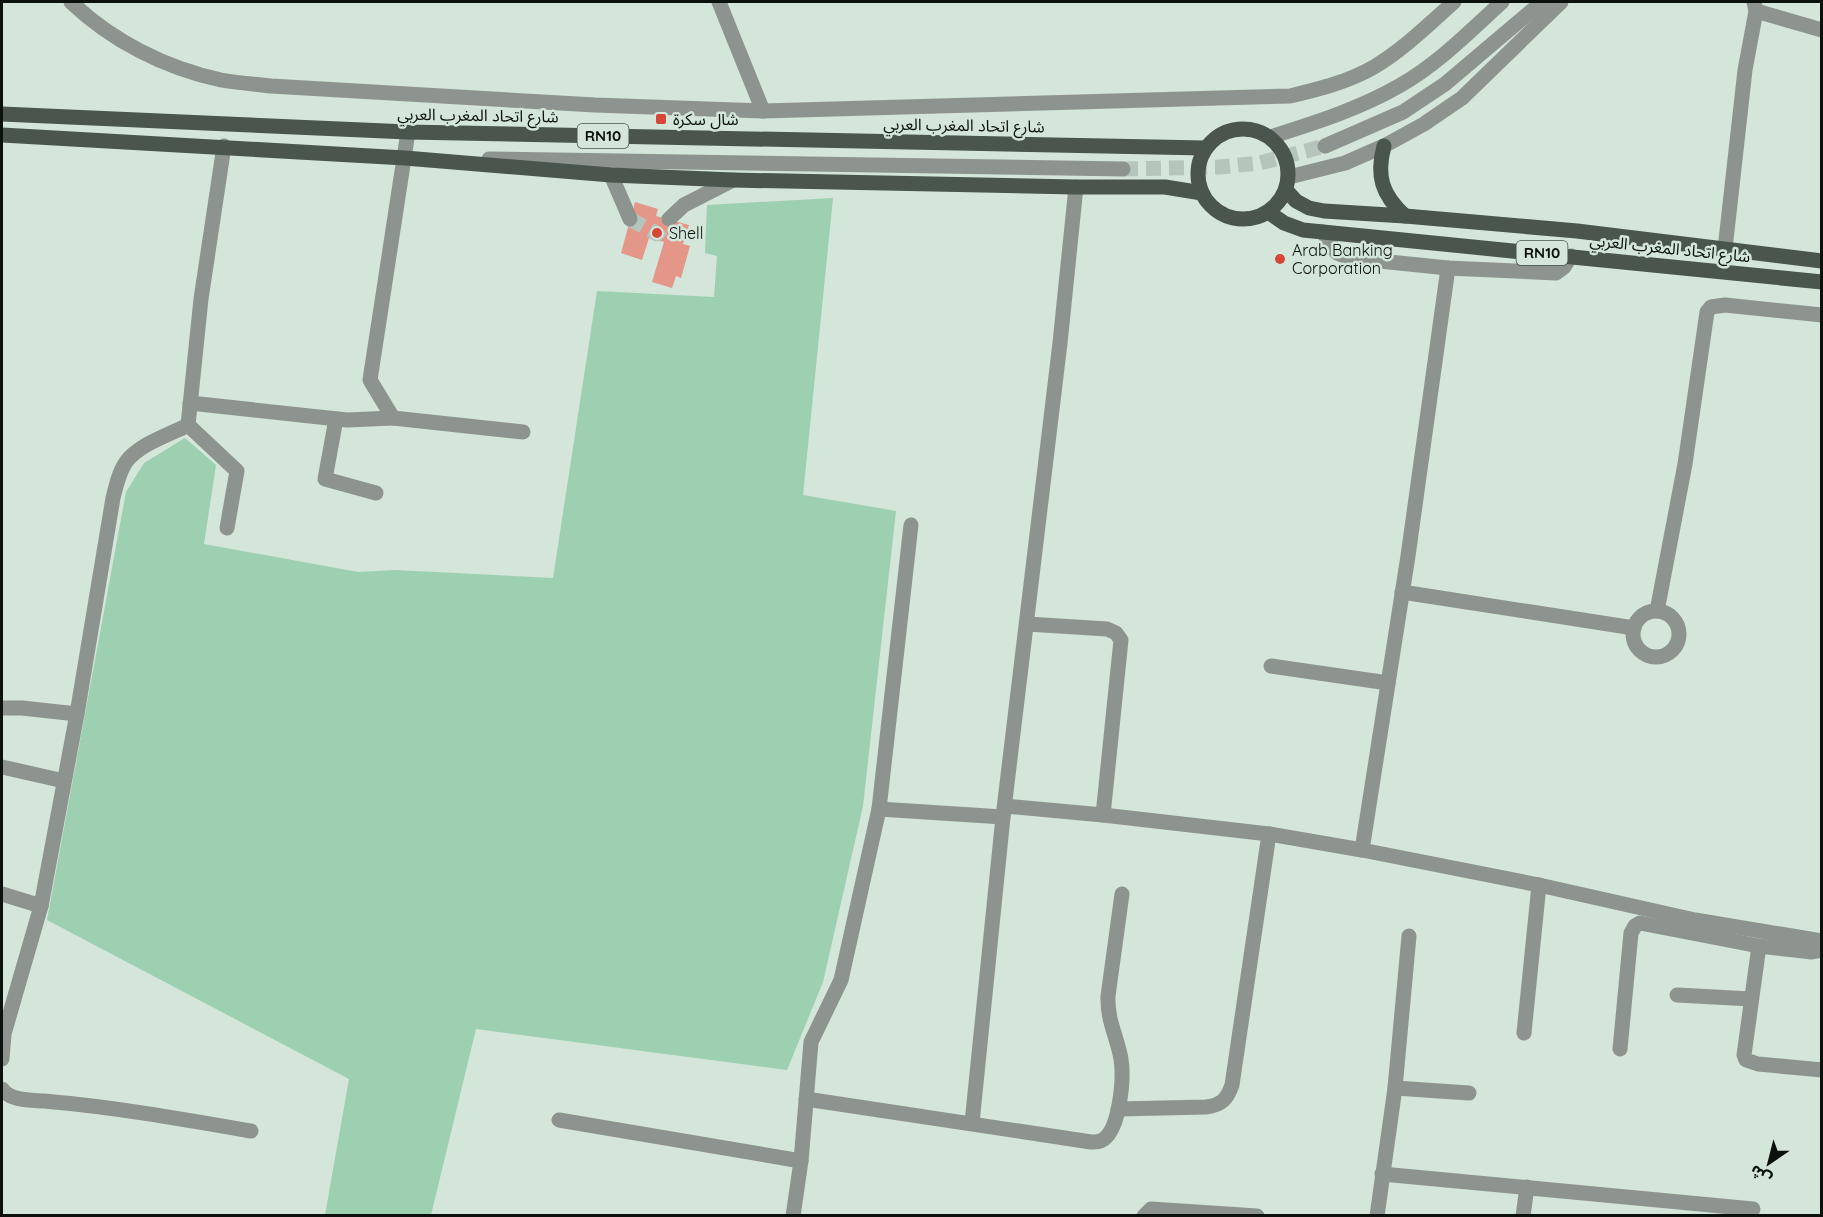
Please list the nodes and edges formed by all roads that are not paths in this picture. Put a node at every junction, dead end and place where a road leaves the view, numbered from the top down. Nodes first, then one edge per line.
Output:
1 (71, 2) edge
2 (719, 2) edge
3 (1454, 2) edge
4 (1502, 2) edge
5 (1542, 2) edge
6 (1561, 2) edge
7 (1755, 6) edge
8 (1821, 30) edge
9 (763, 111) junction
10 (2, 114) edge
11 (408, 132) junction
12 (2, 135) edge
13 (1270, 137) junction
14 (224, 146) junction
15 (1325, 146) tunnel mouth
16 (1384, 146) junction
17 (1205, 148) junction
18 (405, 158) junction
19 (1123, 168) tunnel mouth
20 (611, 175) junction
21 (733, 180) junction
22 (1287, 184) junction
23 (1076, 187) junction
24 (1202, 193) junction
25 (1268, 212) junction
26 (1405, 216) junction
27 (630, 219) tunnel mouth
28 (669, 219) tunnel mouth
29 (1323, 232) junction
30 (1725, 249) junction
31 (1571, 256) junction
32 (1821, 261) edge
33 (1448, 268) junction
34 (1821, 282) edge
35 (1821, 315) edge
36 (190, 403) junction
37 (393, 418) junction
38 (336, 419) junction
39 (188, 425) junction
40 (523, 432) dead end
41 (376, 493) dead end
42 (911, 525) dead end
43 (227, 528) dead end
44 (1402, 592) junction
45 (1657, 611) junction
46 (1027, 624) junction
47 (1634, 628) junction
48 (1271, 666) dead end
49 (1388, 683) junction
50 (2, 708) edge
51 (77, 714) junction
52 (2, 767) edge
53 (64, 781) junction
54 (879, 809) junction
55 (1004, 812) junction
56 (1103, 814) junction
57 (1269, 834) junction
58 (1362, 850) junction
59 (1539, 885) junction
60 (2, 894) edge
61 (1122, 894) dead end
62 (41, 906) junction
63 (1409, 936) dead end
64 (1821, 941) edge
65 (1759, 946) junction
66 (1821, 950) edge
67 (1677, 995) dead end
68 (1750, 999) junction
69 (1524, 1033) dead end
70 (1620, 1049) dead end
71 (2, 1059) edge
72 (1821, 1070) edge
73 (1395, 1088) junction
74 (2, 1089) edge
75 (1469, 1093) dead end
76 (806, 1099) junction
77 (1118, 1109) junction
78 (559, 1120) dead end
79 (972, 1123) junction
80 (251, 1131) dead end
81 (801, 1161) junction
82 (1383, 1174) junction
83 (1527, 1187) junction
84 (1753, 1209) dead end
85 (793, 1215) edge
86 (1144, 1215) edge
87 (1257, 1215) edge
88 (1377, 1215) edge
89 (1523, 1215) edge

1 - 9 street
2 - 9 street
3 - 9 street
4 - 13 street
5 - 15 street
6 - 16 street
7 - 8 street
7 - 30 street
10 - 11 main road, شارع اتحاد المغرب العربي / RN10
11 - 17 main road, شارع اتحاد المغرب العربي / RN10
11 - 18 street
12 - 14 main road, RN10
13 - 17 main road
13 - 22 main road
14 - 18 main road, RN10
14 - 36 street
16 - 22 street
16 - 26 main road
17 - 24 main road
18 - 19 street
18 - 20 main road, RN10
18 - 37 street
20 - 21 main road, RN10
20 - 27 street
21 - 23 main road, RN10
21 - 28 street
22 - 25 main road
22 - 26 main road, شارع اتحاد المغرب العربي / RN10
23 - 24 main road, RN10
23 - 46 street
24 - 25 main road
25 - 29 main road, شارع اتحاد المغرب العربي / RN10
26 - 30 main road, شارع اتحاد المغرب العربي / RN10
29 - 31 main road, شارع اتحاد المغرب العربي / RN10
29 - 33 street
30 - 32 main road, شارع اتحاد المغرب العربي / RN10
31 - 33 street
31 - 34 main road, شارع اتحاد المغرب العربي / RN10
33 - 44 street
35 - 45 street
36 - 38 street
36 - 39 street
37 - 38 street
37 - 40 street
38 - 41 street
39 - 43 street
39 - 51 street
42 - 54 street
44 - 47 street
44 - 49 street
45 - 47 street
45 - 47 street
46 - 55 street
46 - 56 street
48 - 49 street
49 - 58 street
50 - 51 street
51 - 53 street
52 - 53 street
53 - 62 street
54 - 55 street
54 - 76 street
55 - 56 street
55 - 79 street
56 - 57 street
57 - 58 street
57 - 77 street
58 - 59 street
59 - 64 street
59 - 69 street
60 - 62 street
61 - 77 street
62 - 71 street
63 - 73 street
65 - 66 street
65 - 68 street
65 - 70 street
67 - 68 street
68 - 72 street
73 - 75 street
73 - 82 street
74 - 80 street
76 - 79 street
76 - 81 street
77 - 79 street
78 - 81 street
81 - 85 street
82 - 83 street
82 - 88 street
83 - 84 street
83 - 89 street
86 - 87 street

